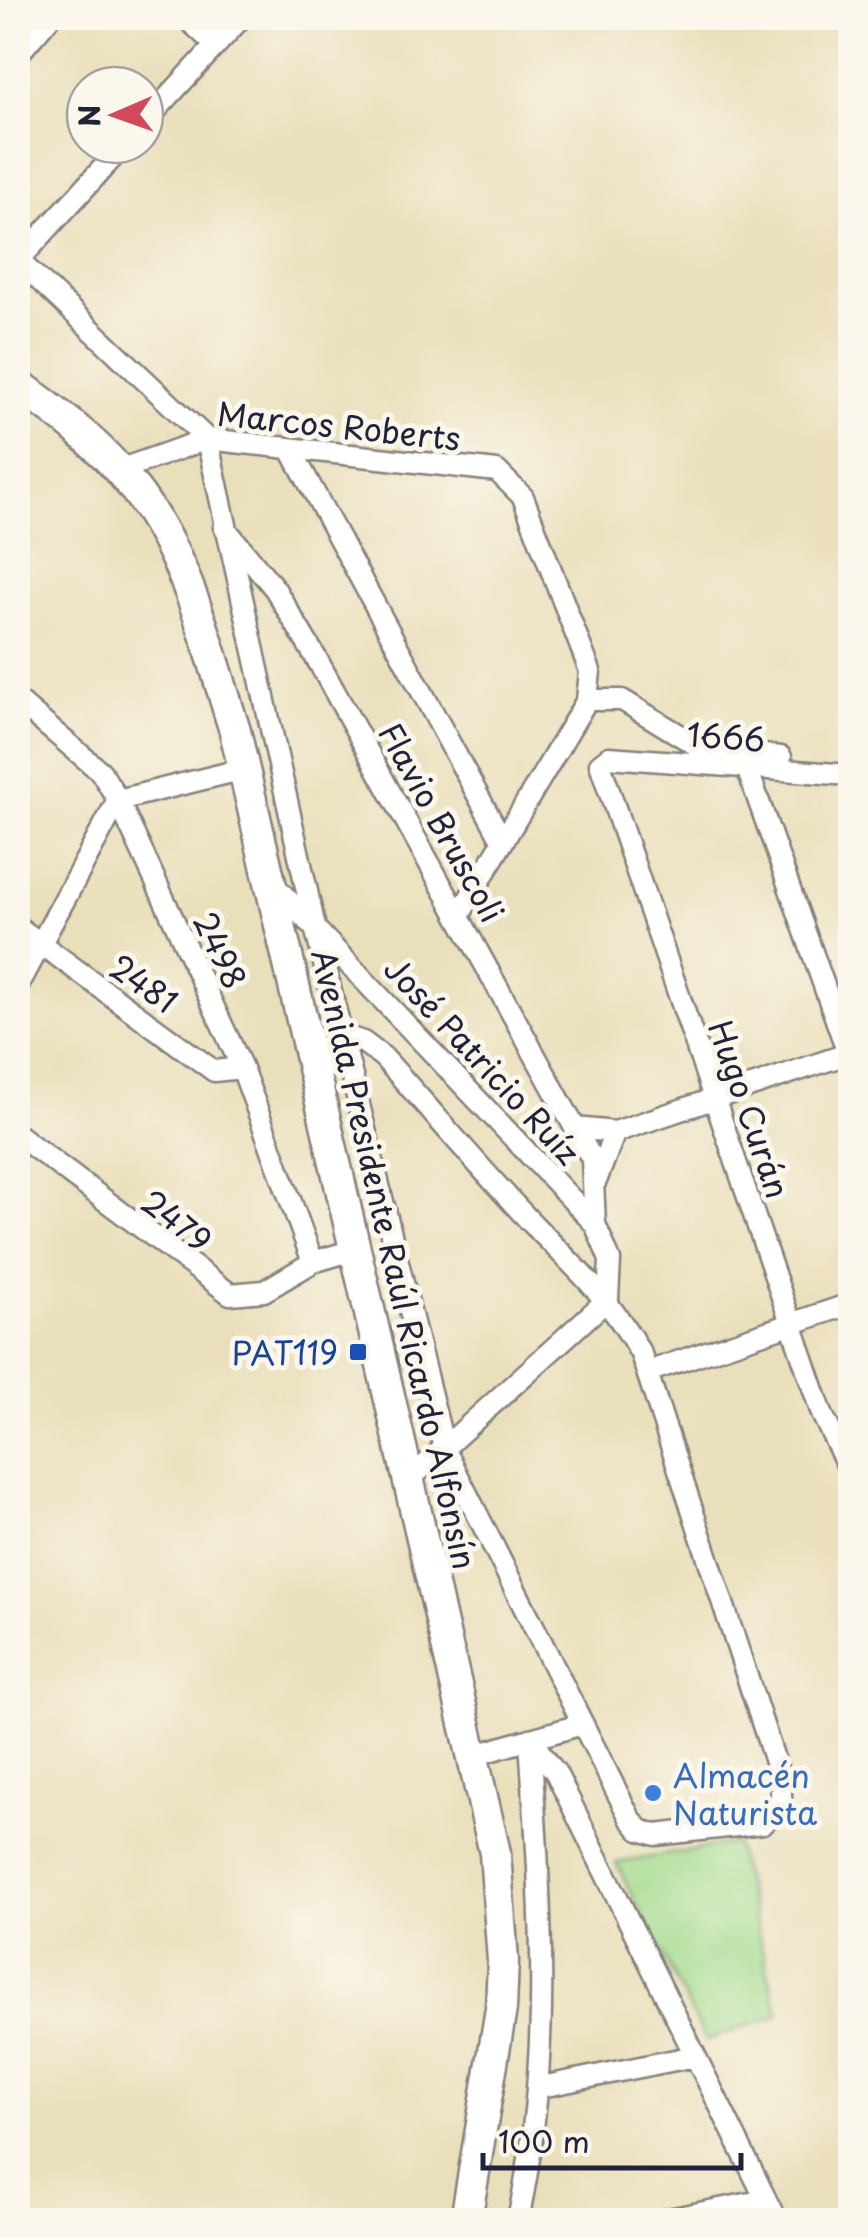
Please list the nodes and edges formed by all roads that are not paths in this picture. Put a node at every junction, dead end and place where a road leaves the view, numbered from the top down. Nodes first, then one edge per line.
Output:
1 (49, 18) edge
2 (186, 18) edge
3 (241, 18) edge
4 (216, 45) junction
5 (18, 54) edge
6 (165, 100) edge
7 (106, 165) edge
8 (18, 260) edge
9 (18, 384) edge
10 (207, 439) junction
11 (290, 448) junction
12 (119, 470) junction
13 (223, 526) junction
14 (587, 700) junction
15 (18, 701) edge
16 (850, 762) edge
17 (600, 764) joint
18 (748, 768) junction
19 (244, 769) junction
20 (850, 776) edge
21 (118, 800) junction
22 (501, 838) junction
23 (272, 883) junction
24 (460, 914) junction
25 (314, 923) junction
26 (18, 927) edge
27 (42, 946) junction
28 (18, 986) edge
29 (345, 1036) junction
30 (850, 1056) edge
31 (242, 1068) junction
32 (317, 1078) junction
33 (715, 1100) junction
34 (575, 1128) junction
35 (614, 1132) junction
36 (18, 1134) edge
37 (596, 1183) junction
38 (595, 1224) junction
39 (358, 1249) junction
40 (313, 1262) junction
41 (608, 1299) junction
42 (850, 1304) edge
43 (622, 1319) junction
44 (792, 1324) junction
45 (659, 1368) junction
46 (662, 1419) junction
47 (444, 1448) junction
48 (850, 1471) edge
49 (411, 1478) junction
50 (583, 1724) junction
51 (530, 1739) junction
52 (475, 1755) junction
53 (695, 2056) junction
54 (541, 2087) junction
55 (766, 2200) junction
56 (466, 2220) edge
57 (518, 2220) edge
58 (663, 2220) edge
59 (776, 2220) edge

1 - 5 street
2 - 4 street
3 - 4 street
4 - 6 street
7 - 8 street
8 - 10 street
9 - 12 main road, Avenida Presidente Raúl Ricardo Alfonsín
10 - 11 street, Marcos Roberts
10 - 12 street, Marcos Roberts
10 - 13 street
11 - 14 street, Marcos Roberts
11 - 22 street, Flavio Bruscoli
12 - 19 main road, Avenida Presidente Raúl Ricardo Alfonsín
13 - 24 street, Flavio Bruscoli
13 - 25 street
14 - 16 street
14 - 22 street
15 - 21 street, 2498
17 - 18 street, 1666
17 - 33 street, Hugo Curán
18 - 20 street, 1666
18 - 30 street
19 - 21 street
19 - 23 main road, Avenida Presidente Raúl Ricardo Alfonsín
21 - 27 street
21 - 31 street, 2498
22 - 24 street
23 - 25 street, José Patricio Ruíz
23 - 32 main road, Avenida Presidente Raúl Ricardo Alfonsín
24 - 34 street, Flavio Bruscoli
25 - 29 street
25 - 38 street, José Patricio Ruíz
26 - 27 street, 2481
27 - 28 street
27 - 31 street, 2481
29 - 32 street
29 - 41 street
29 - 47 street
30 - 33 street
31 - 40 street, 2498
32 - 39 main road, Avenida Presidente Raúl Ricardo Alfonsín
33 - 35 street
33 - 44 street, Hugo Curán
34 - 35 street
34 - 37 street, Flavio Bruscoli
35 - 37 street
36 - 40 street, 2479
37 - 38 street
38 - 41 street, José Patricio Ruíz
39 - 40 street, 2479
39 - 49 main road, Avenida Presidente Raúl Ricardo Alfonsín
41 - 43 street
41 - 47 street
42 - 44 street
43 - 45 street
43 - 46 street
44 - 45 street
44 - 48 street, Hugo Curán
45 - 46 street
46 - 50 street
47 - 49 street
47 - 50 street
49 - 52 main road, Avenida Presidente Raúl Ricardo Alfonsín
50 - 51 street
51 - 52 street
51 - 53 street
51 - 54 street
52 - 56 main road, Avenida Presidente Raúl Ricardo Alfonsín
53 - 54 street
53 - 55 street
54 - 57 street
55 - 58 street
55 - 59 street

